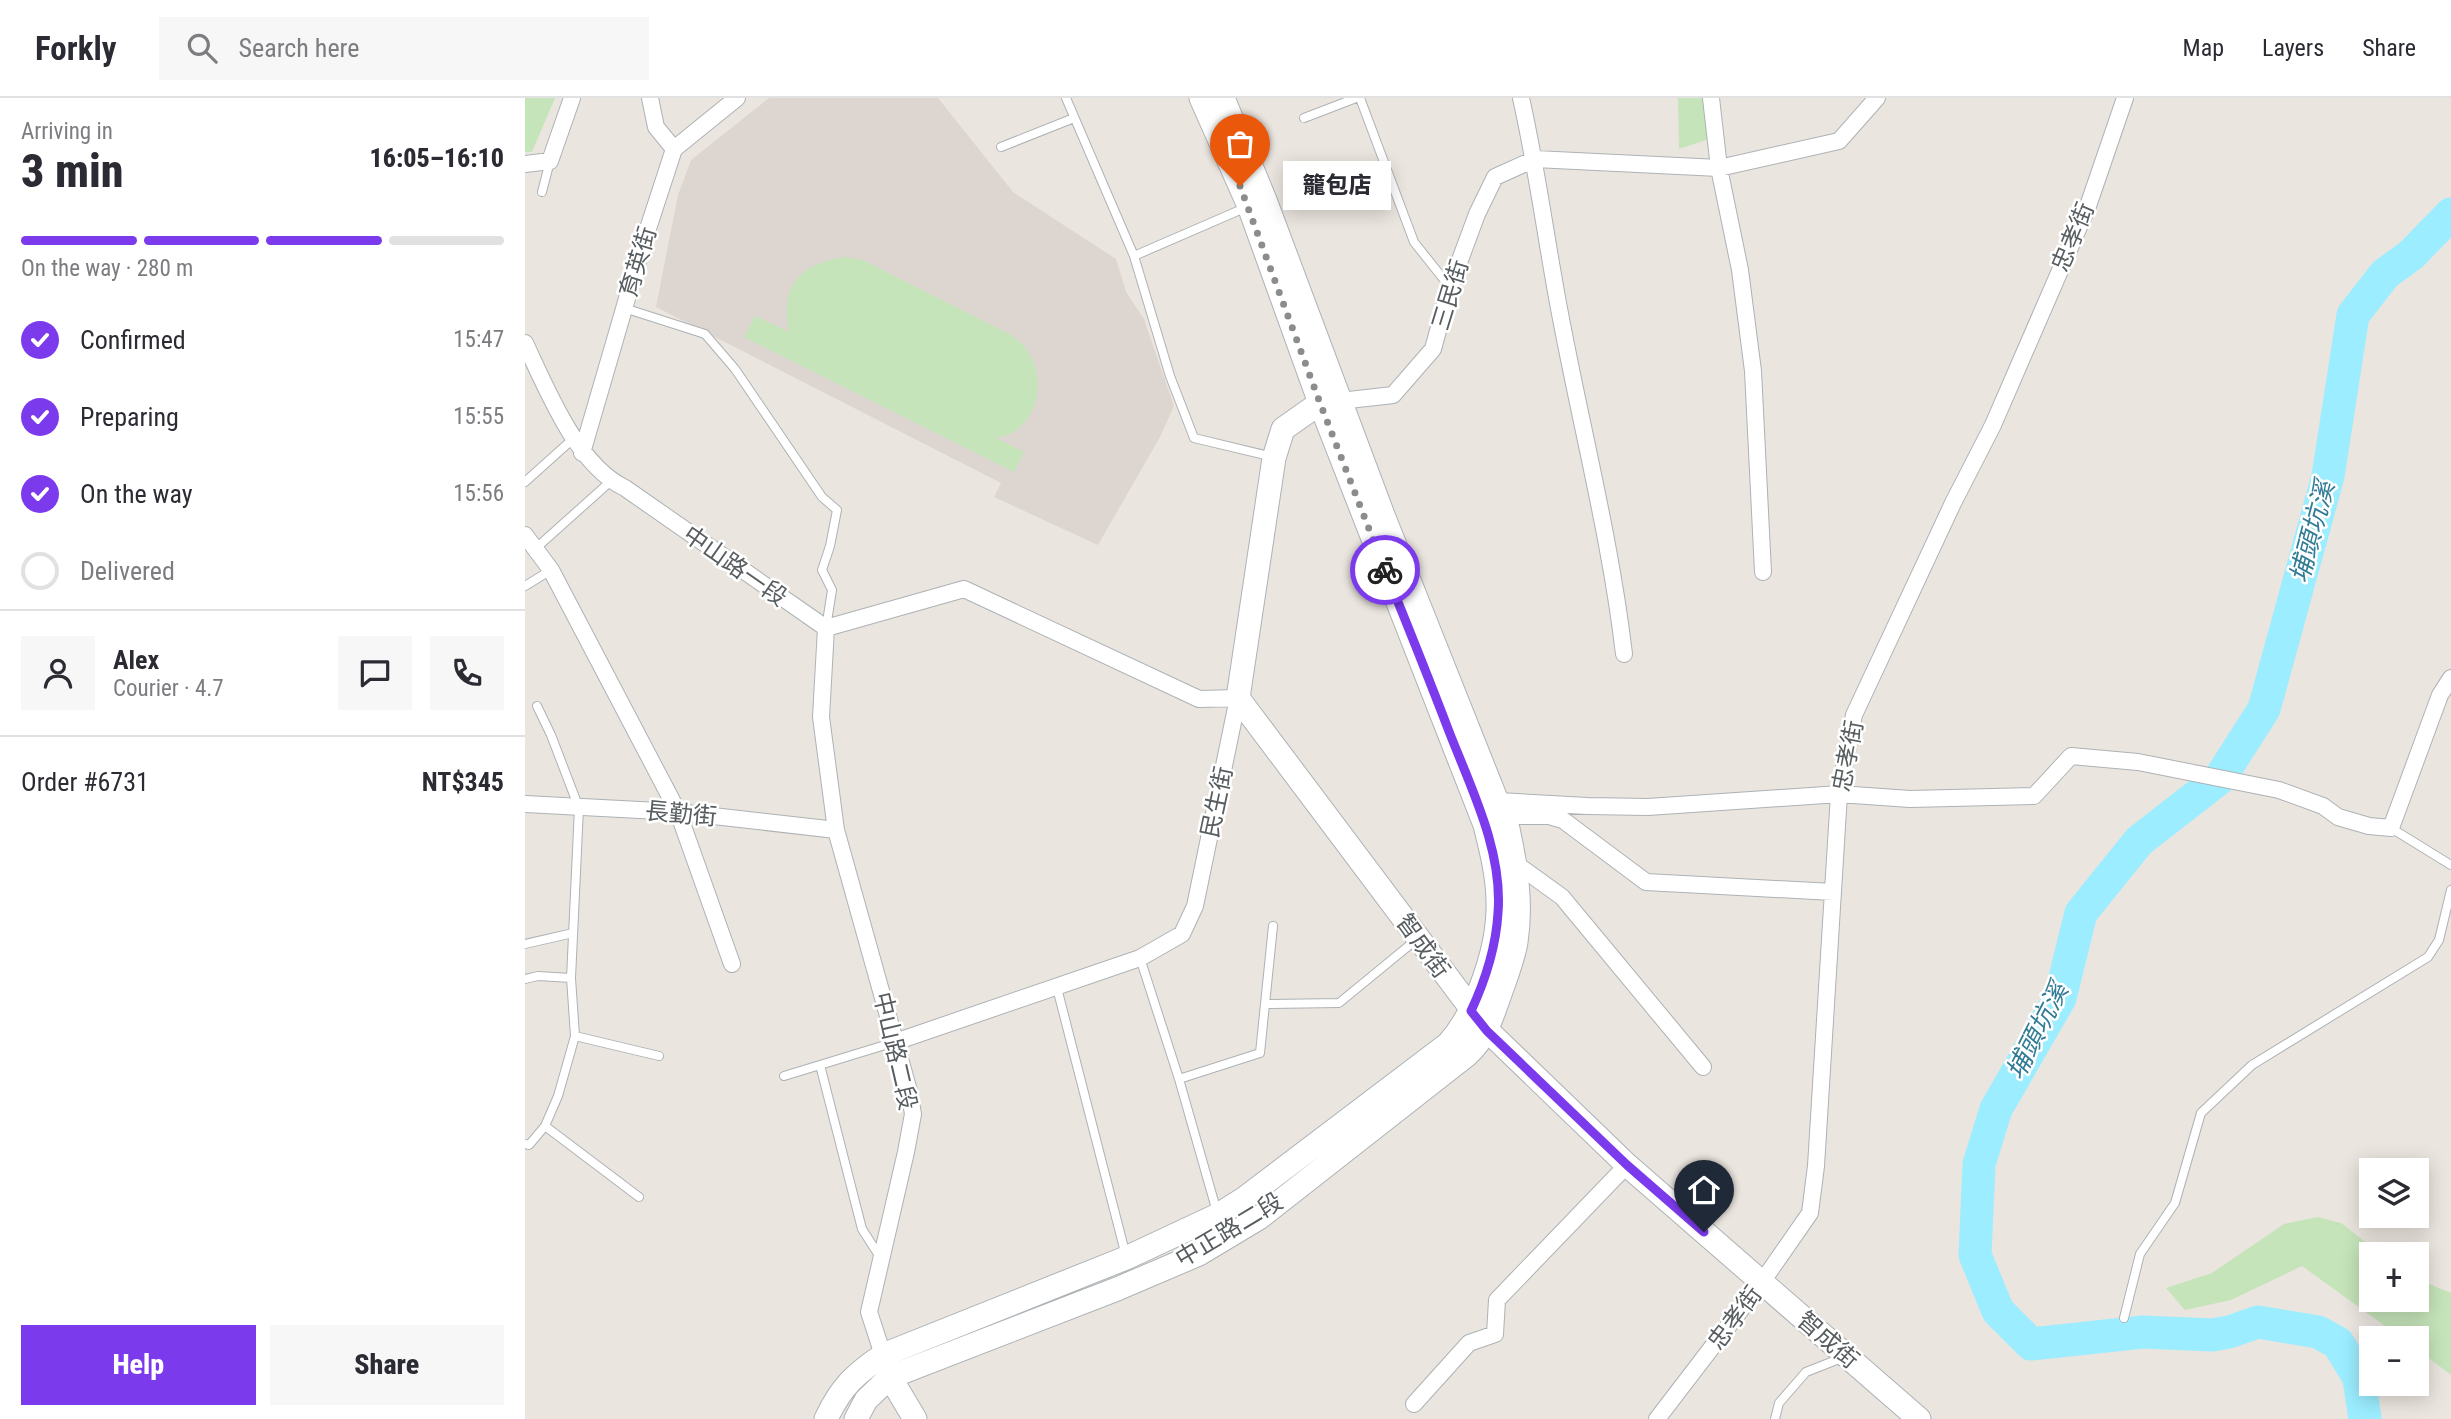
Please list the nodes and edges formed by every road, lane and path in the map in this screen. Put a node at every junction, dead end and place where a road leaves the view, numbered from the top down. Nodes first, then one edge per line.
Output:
1 (572, 98) edge
2 (650, 98) edge
3 (737, 98) edge
4 (1066, 98) edge
5 (1201, 98) edge
6 (1223, 98) edge
7 (1358, 98) edge
8 (1521, 98) edge
9 (1711, 98) edge
10 (1877, 98) edge
11 (2125, 98) edge
12 (1075, 118) junction
13 (1304, 118) dead end
14 (1001, 147) dead end
15 (674, 149) junction
16 (1535, 159) junction
17 (550, 161) junction
18 (525, 164) edge
19 (1719, 167) junction
20 (542, 191) dead end
21 (1249, 206) junction
22 (1134, 256) junction
23 (1450, 287) junction
24 (624, 308) junction
25 (525, 343) edge
26 (1330, 402) junction
27 (574, 438) junction
28 (582, 453) junction
29 (1274, 458) junction
30 (611, 481) junction
31 (525, 482) edge
32 (525, 535) edge
33 (535, 549) junction
34 (551, 570) junction
35 (1763, 572) dead end
36 (525, 586) edge
37 (826, 628) junction
38 (1624, 654) dead end
39 (2451, 678) edge
40 (1238, 698) junction
41 (537, 706) dead end
42 (1839, 794) junction
43 (525, 804) edge
44 (579, 808) junction
45 (1501, 809) junction
46 (678, 812) junction
47 (2391, 828) junction
48 (836, 830) junction
49 (1505, 862) junction
50 (2451, 865) edge
51 (2451, 890) edge
52 (1833, 892) junction
53 (1273, 926) dead end
54 (573, 933) junction
55 (1418, 938) junction
56 (525, 944) edge
57 (1140, 958) junction
58 (732, 964) dead end
59 (571, 978) junction
60 (525, 979) edge
61 (1057, 988) junction
62 (1265, 1004) junction
63 (1471, 1011) junction
64 (1487, 1031) junction
65 (575, 1036) junction
66 (895, 1042) junction
67 (659, 1056) dead end
68 (820, 1065) junction
69 (1703, 1067) dead end
70 (784, 1076) dead end
71 (1179, 1079) junction
72 (545, 1126) junction
73 (525, 1144) edge
74 (1627, 1165) junction
75 (639, 1198) dead end
76 (1218, 1215) junction
77 (1226, 1238) junction
78 (1126, 1258) junction
79 (882, 1260) junction
80 (1762, 1282) junction
81 (2124, 1318) dead end
82 (883, 1355) junction
83 (1846, 1356) junction
84 (890, 1377) junction
85 (1415, 1404) dead end
86 (825, 1419) edge
87 (856, 1419) edge
88 (915, 1419) edge
89 (1657, 1419) edge
90 (1775, 1419) edge
91 (1919, 1419) edge

1 - 17 street
2 - 15 street
3 - 15 street
4 - 12 lane
5 - 21 main road
6 - 26 main road
7 - 13 lane
7 - 23 lane
8 - 16 street
9 - 19 street
10 - 19 street
11 - 42 street, 忠孝街
12 - 14 lane
12 - 22 lane
15 - 24 street, 育英街
16 - 19 street
16 - 23 street, 三民街
16 - 38 street
17 - 18 street
17 - 20 lane
19 - 35 street
21 - 22 lane
21 - 26 main road
22 - 29 lane
23 - 26 street, 三民街
24 - 28 street, 育英街
24 - 37 lane
25 - 27 street, 中山路一段
26 - 29 main road, 民生街
26 - 45 main road
26 - 49 main road
27 - 28 street, 中山路一段
27 - 31 lane
28 - 30 street, 中山路一段
29 - 40 main road, 民生街
30 - 33 lane
30 - 37 street, 中山路一段
32 - 33 street
33 - 34 street
34 - 36 lane
34 - 46 street
37 - 40 street
37 - 48 street
39 - 47 street
40 - 55 main road, 智成街
40 - 57 street, 民生街
41 - 44 lane
42 - 45 street
42 - 47 street
42 - 52 street, 忠孝街
43 - 44 street, 長勤街
44 - 46 street, 長勤街
44 - 54 lane
45 - 49 main road
45 - 52 street
46 - 48 street, 長勤街
46 - 58 street
47 - 50 lane
48 - 66 street, 中山路二段
49 - 63 main road, 中正路二段
49 - 64 main road
49 - 69 street
51 - 81 lane
52 - 80 street, 忠孝街
53 - 62 lane
54 - 56 lane
54 - 59 lane
55 - 62 lane
55 - 63 main road, 智成街
57 - 61 street, 民生街
57 - 71 lane
59 - 60 lane
59 - 65 lane
61 - 66 street, 民生街
61 - 78 lane
62 - 71 lane
63 - 64 main road, 智成街
63 - 76 main road, 中正路二段
64 - 74 main road, 智成街
64 - 77 main road, 中正路二段
65 - 67 lane
65 - 72 lane
66 - 68 lane
66 - 79 street, 中山路二段
68 - 70 lane
68 - 79 lane
71 - 76 lane
72 - 73 lane
72 - 75 lane
74 - 80 main road, 智成街
74 - 85 street
76 - 77 lane
76 - 78 main road, 中正路二段
77 - 84 main road, 中正路二段
78 - 82 main road, 中正路二段
79 - 82 street, 中山路二段
80 - 83 main road, 智成街
80 - 89 street, 忠孝街
82 - 84 main road
82 - 86 main road, 中正路二段
83 - 90 lane
83 - 91 main road, 智成街
84 - 87 main road
84 - 88 main road

